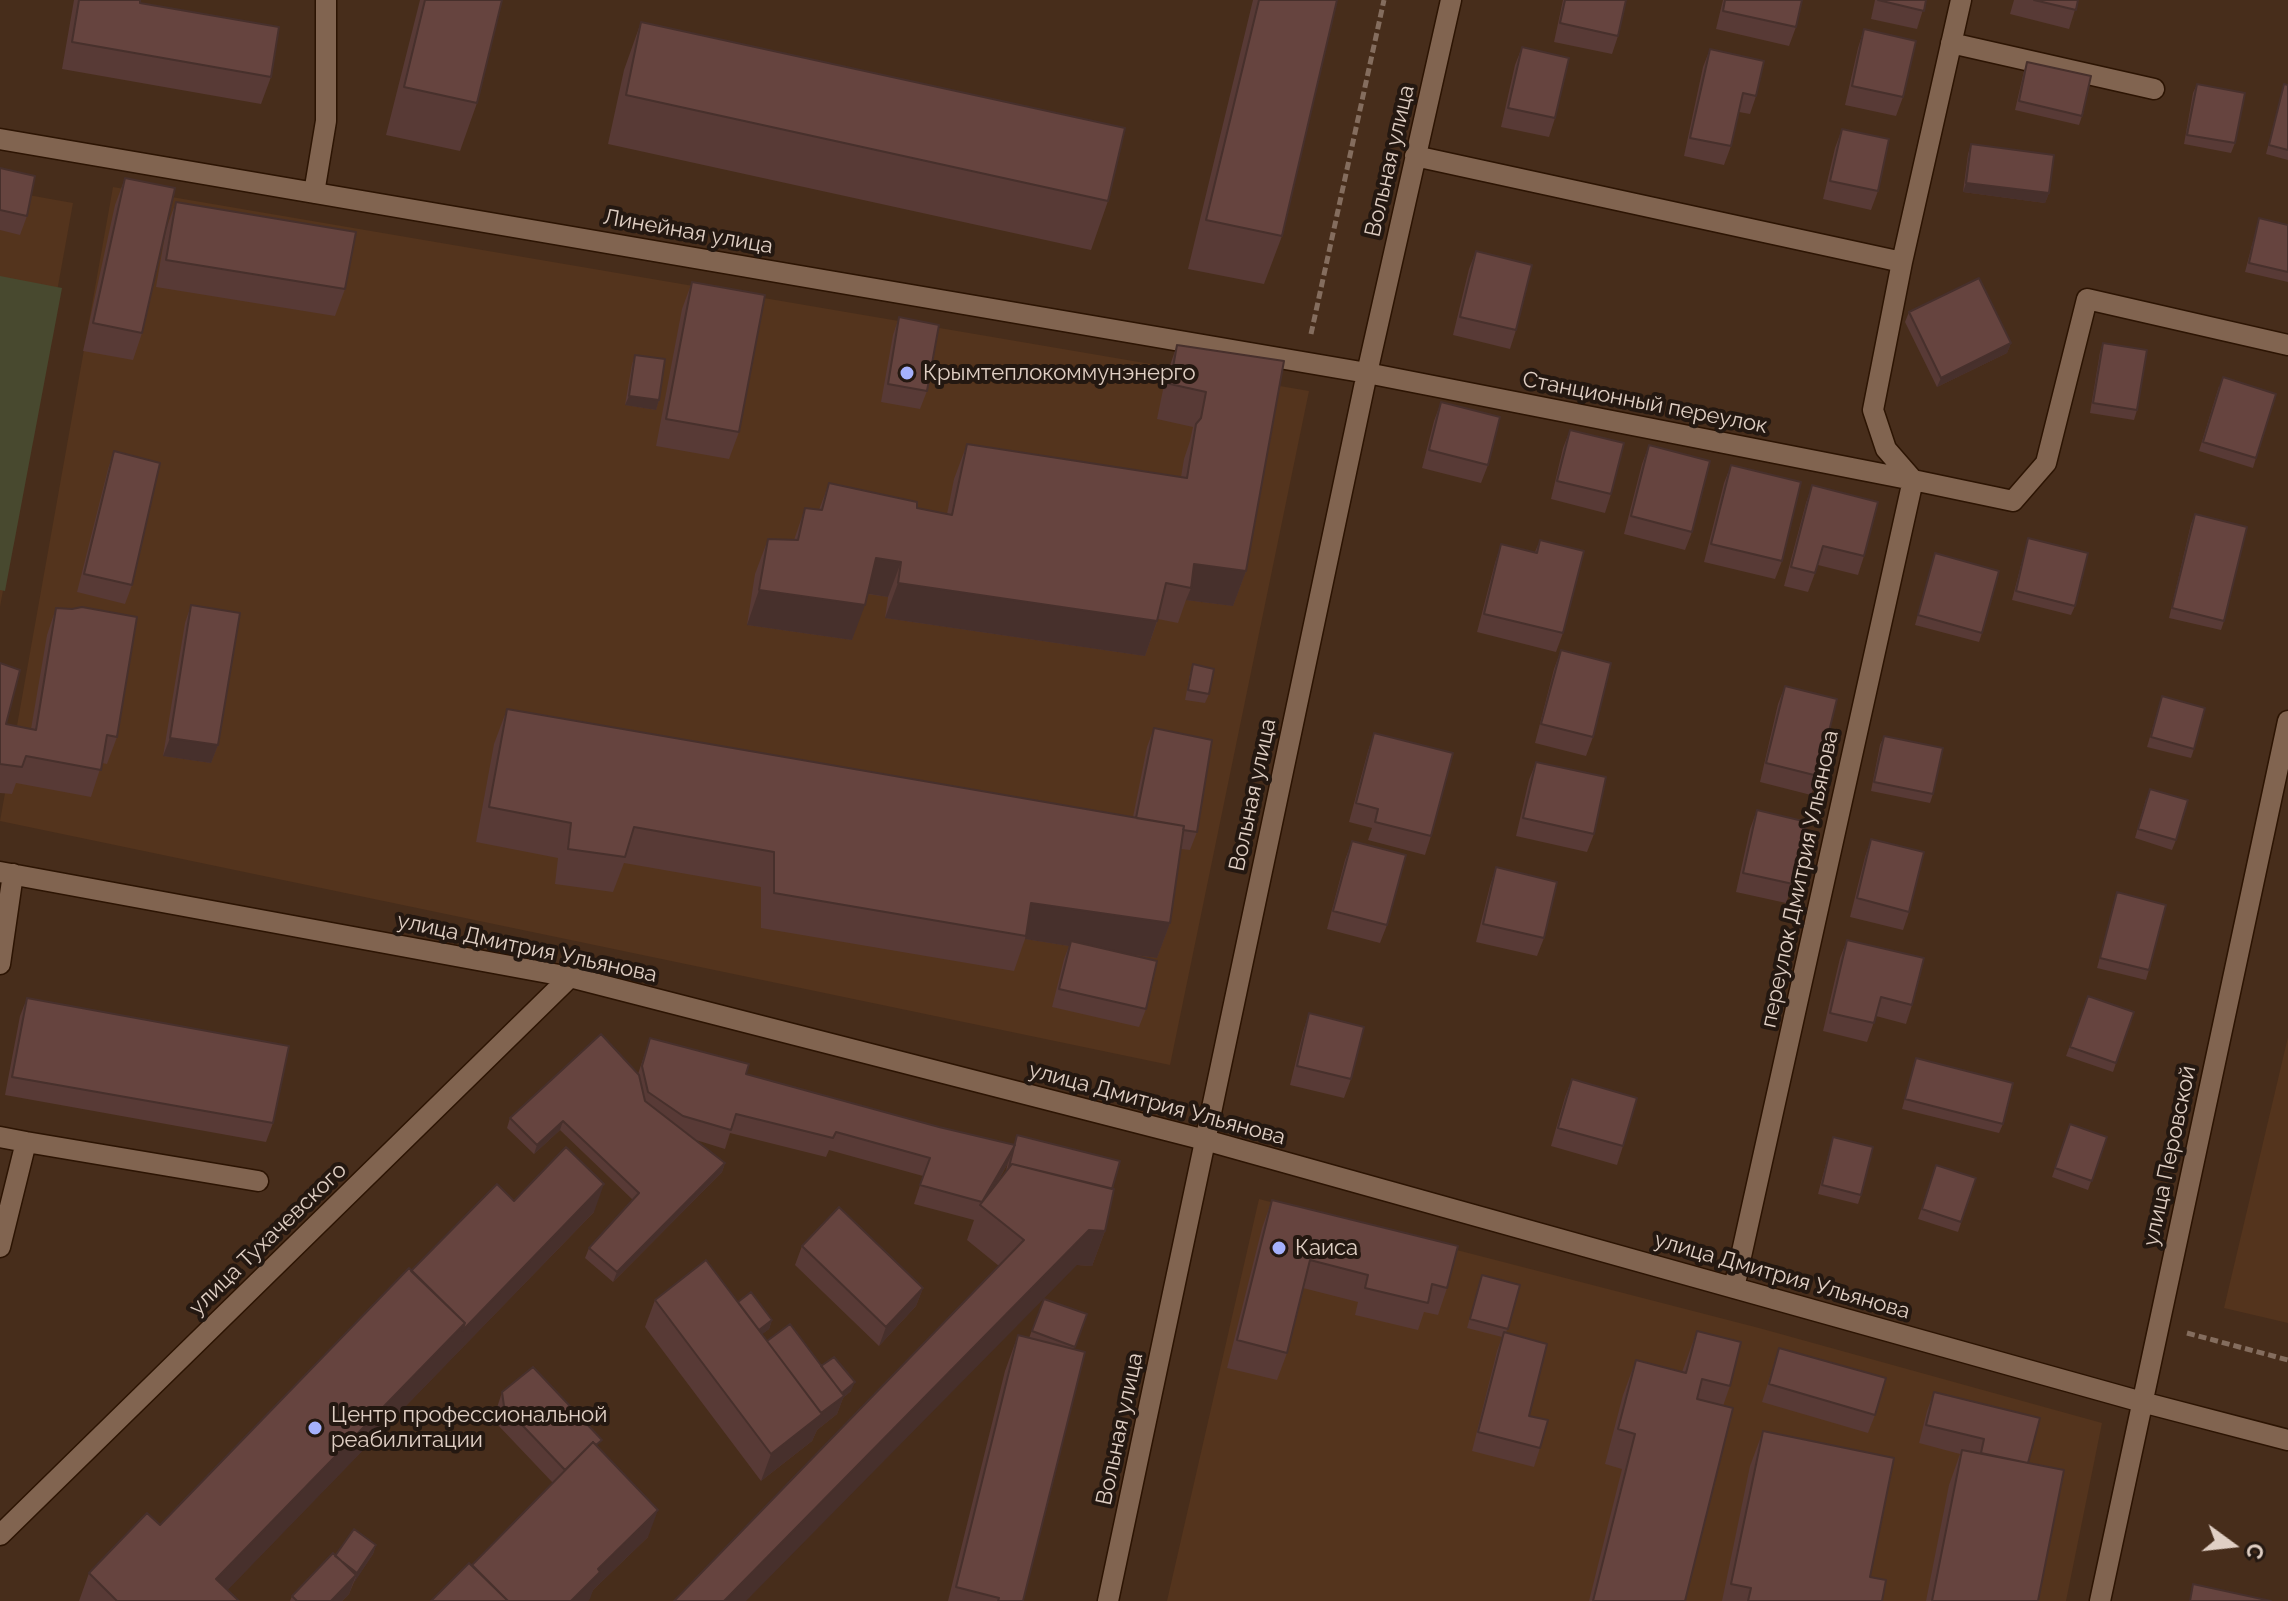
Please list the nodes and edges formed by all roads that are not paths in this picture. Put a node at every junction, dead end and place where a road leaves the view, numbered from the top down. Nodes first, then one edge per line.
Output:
1 (326, 0) edge
2 (1451, 0) edge
3 (1961, 0) edge
4 (1951, 43) junction
5 (2154, 89) dead end
6 (0, 139) edge
7 (1415, 156) junction
8 (314, 193) junction
9 (1902, 262) junction
10 (2288, 345) edge
11 (1367, 373) junction
12 (1913, 480) junction
13 (2288, 721) edge
14 (6, 873) edge
15 (0, 964) edge
16 (570, 977) junction
17 (0, 1137) edge
18 (1205, 1140) junction
19 (26, 1142) junction
20 (258, 1181) dead end
21 (0, 1247) edge
22 (1734, 1288) junction
23 (2142, 1402) junction
24 (2288, 1440) edge
25 (0, 1535) edge
26 (1108, 1601) edge
27 (2100, 1601) edge

1 - 8 street
2 - 7 street, Вольная улица
3 - 4 street
4 - 5 street
4 - 9 street
6 - 8 street, Линейная улица
7 - 9 street
7 - 11 street, Вольная улица
8 - 11 street, Линейная улица
9 - 12 street
10 - 12 street, Станционный переулок
11 - 12 street, Станционный переулок
11 - 18 street, Вольная улица
12 - 22 street, переулок Дмитрия Ульянова
13 - 23 street, улица Перовской
14 - 15 street
14 - 16 street, улица Дмитрия Ульянова
16 - 18 street, улица Дмитрия Ульянова
16 - 25 street, улица Тухачевского
17 - 19 street
18 - 22 street, улица Дмитрия Ульянова
18 - 26 street, Вольная улица
19 - 20 street
19 - 21 street
22 - 23 street, улица Дмитрия Ульянова
23 - 24 street, улица Дмитрия Ульянова
23 - 27 street, улица Перовской

